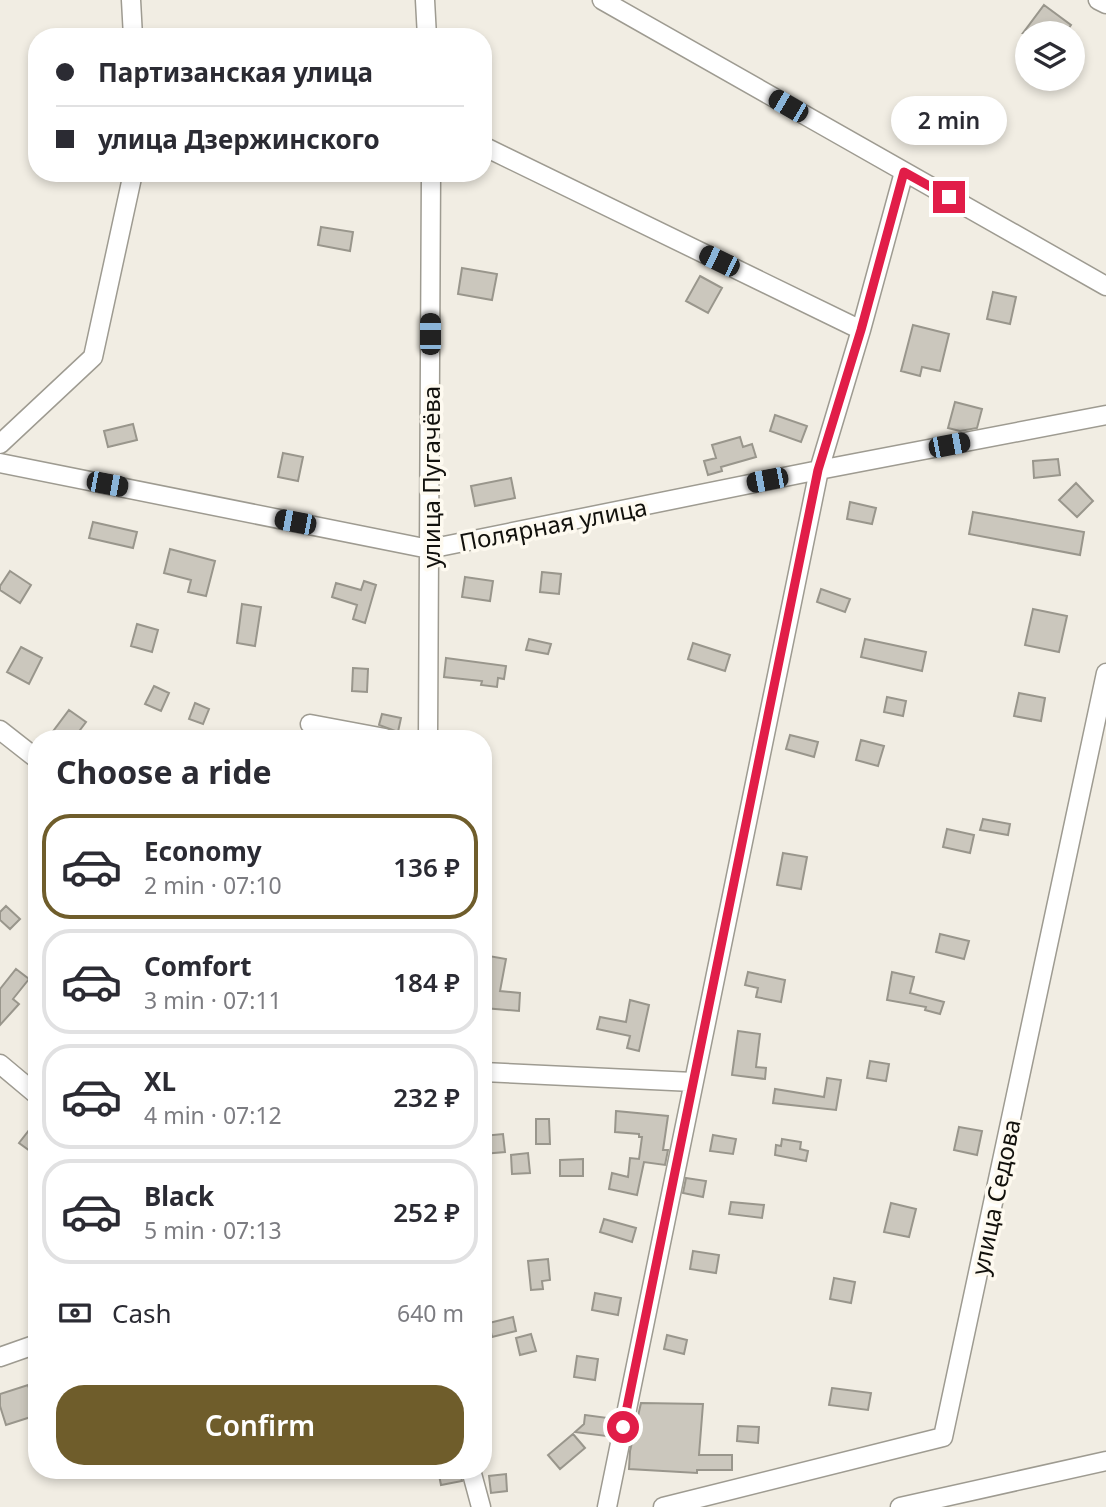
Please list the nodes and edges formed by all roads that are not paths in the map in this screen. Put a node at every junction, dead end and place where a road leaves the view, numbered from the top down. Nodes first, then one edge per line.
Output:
1 (131, 0) edge
2 (425, 0) edge
3 (601, 0) edge
4 (1098, 0) edge
5 (1106, 4) edge
6 (133, 28) edge
7 (427, 28) edge
8 (492, 150) edge
9 (904, 172) junction
10 (131, 182) edge
11 (431, 182) edge
12 (1106, 286) edge
13 (861, 330) junction
14 (1106, 415) edge
15 (0, 444) edge
16 (0, 463) edge
17 (818, 470) junction
18 (429, 549) junction
19 (1106, 673) edge
20 (310, 724) dead end
21 (0, 730) edge
22 (342, 730) edge
23 (428, 730) edge
24 (28, 752) edge
25 (0, 1064) edge
26 (492, 1072) edge
27 (693, 1082) junction
28 (28, 1087) edge
29 (28, 1347) edge
30 (0, 1357) edge
31 (1106, 1461) edge
32 (473, 1479) edge
33 (481, 1507) edge
34 (607, 1507) edge
35 (663, 1507) edge
36 (900, 1507) edge

1 - 6 street
2 - 7 street
3 - 9 street
4 - 5 street
8 - 13 street
9 - 12 street
9 - 13 street
10 - 15 street
11 - 18 street, улица Пугачёва
13 - 17 street
14 - 17 street, Полярная улица
16 - 18 street, Полярная улица
17 - 18 street, Полярная улица
17 - 27 street
18 - 23 street, улица Пугачёва
19 - 35 street, улица Седова
20 - 22 street
21 - 24 street
25 - 28 street
26 - 27 street
27 - 34 street
29 - 30 street
31 - 36 street
32 - 33 street

